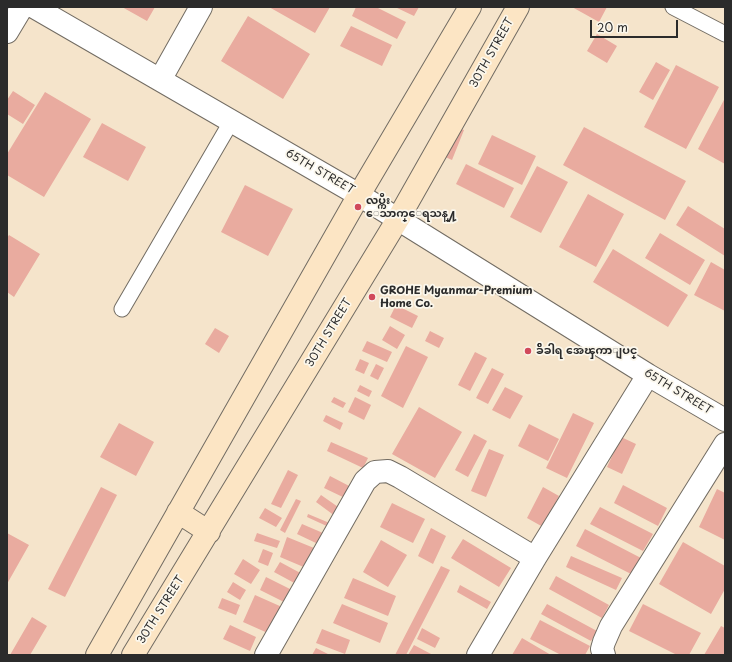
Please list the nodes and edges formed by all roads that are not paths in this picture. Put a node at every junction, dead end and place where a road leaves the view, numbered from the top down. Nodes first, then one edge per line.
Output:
1 (22, 7) edge
2 (34, 7) edge
3 (201, 7) edge
4 (470, 7) edge
5 (518, 7) edge
6 (674, 7) edge
7 (7, 32) edge
8 (725, 34) edge
9 (160, 80) junction
10 (231, 122) junction
11 (359, 194) junction
12 (398, 219) junction
13 (122, 309) dead end
14 (648, 374) junction
15 (725, 420) edge
16 (725, 444) edge
17 (178, 512) junction
18 (209, 532) junction
19 (536, 558) junction
20 (97, 655) edge
21 (133, 655) edge
22 (266, 655) edge
23 (478, 655) edge
24 (604, 655) edge

1 - 7 street
2 - 9 street, 65TH STREET
3 - 9 street
4 - 11 main road
5 - 12 main road, 30TH STREET
6 - 8 lane
9 - 10 street, 65TH STREET
10 - 11 street, 65TH STREET
10 - 13 lane
11 - 12 street, 65TH STREET
11 - 17 main road
12 - 14 street, 65TH STREET
12 - 18 main road, 30TH STREET
14 - 15 street, 65TH STREET
14 - 19 street
16 - 24 street
17 - 18 main road
17 - 20 main road
18 - 21 main road, 30TH STREET
19 - 22 street
19 - 23 street

